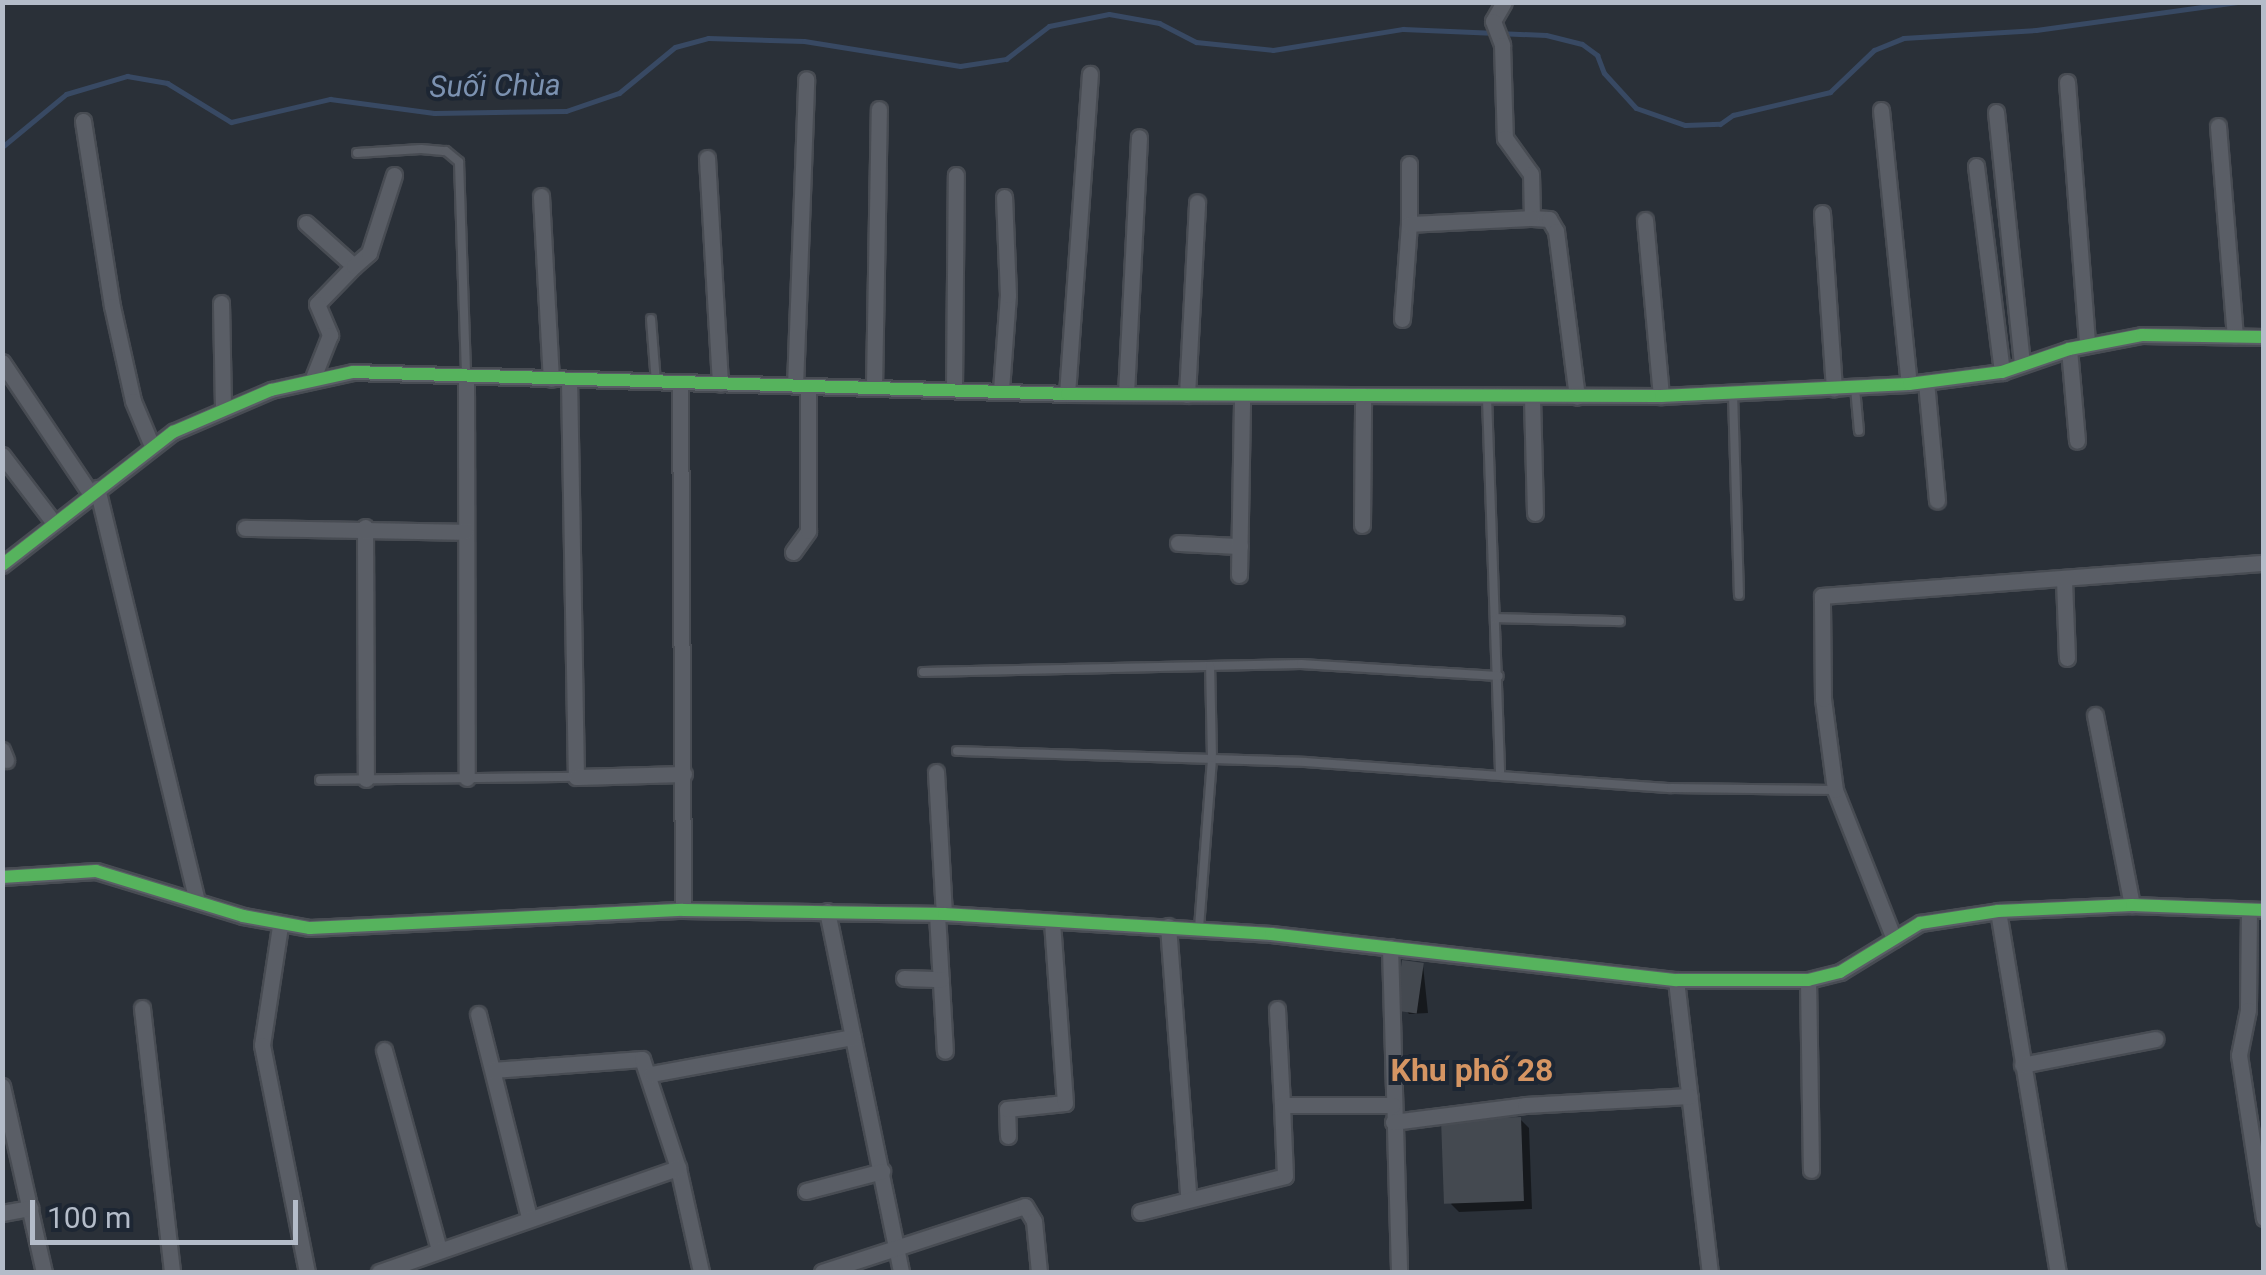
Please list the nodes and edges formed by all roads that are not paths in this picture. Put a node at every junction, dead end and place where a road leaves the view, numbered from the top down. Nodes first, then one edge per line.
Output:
1 (1504, 2) edge
2 (1090, 74) dead end
3 (806, 79) dead end
4 (2067, 82) dead end
5 (879, 108) dead end
6 (1880, 110) dead end
7 (1996, 112) dead end
8 (83, 121) dead end
9 (2218, 126) dead end
10 (1140, 137) dead end
11 (357, 153) dead end
12 (707, 158) dead end
13 (1409, 164) dead end
14 (1976, 166) dead end
15 (956, 174) dead end
16 (394, 176) dead end
17 (541, 196) dead end
18 (1004, 196) dead end
19 (1197, 202) dead end
20 (1822, 213) dead end
21 (1532, 218) junction
22 (1645, 220) dead end
23 (306, 223) dead end
24 (1409, 224) junction
25 (354, 266) junction
26 (221, 303) dead end
27 (651, 318) dead end
28 (1402, 319) dead end
29 (2235, 336) junction
30 (2264, 337) edge
31 (2087, 344) junction
32 (2069, 349) junction
33 (2, 362) edge
34 (2022, 365) junction
35 (2002, 372) junction
36 (466, 375) junction
37 (313, 378) junction
38 (552, 378) junction
39 (569, 379) junction
40 (656, 382) junction
41 (680, 383) junction
42 (1917, 383) junction
43 (720, 384) junction
44 (802, 386) junction
45 (874, 386) junction
46 (1855, 388) junction
47 (954, 389) junction
48 (1834, 389) junction
49 (1001, 390) junction
50 (1067, 394) junction
51 (1126, 394) junction
52 (1733, 394) junction
53 (1187, 395) junction
54 (1242, 396) junction
55 (1577, 396) junction
56 (1661, 396) junction
57 (1363, 398) junction
58 (1487, 398) junction
59 (1532, 398) junction
60 (223, 408) junction
61 (1860, 431) dead end
62 (2077, 441) dead end
63 (152, 446) junction
64 (2, 455) edge
65 (94, 490) junction
66 (1938, 500) dead end
67 (1535, 513) dead end
68 (54, 523) junction
69 (1362, 524) dead end
70 (366, 526) junction
71 (246, 528) dead end
72 (466, 532) junction
73 (1178, 542) dead end
74 (1240, 546) junction
75 (793, 552) dead end
76 (2264, 564) edge
77 (2, 565) edge
78 (1239, 574) dead end
79 (2064, 580) junction
80 (1739, 595) dead end
81 (1496, 618) junction
82 (1620, 621) dead end
83 (2068, 658) dead end
84 (1210, 666) junction
85 (923, 672) dead end
86 (1498, 676) junction
87 (2095, 715) dead end
88 (957, 751) dead end
89 (1212, 758) junction
90 (936, 772) dead end
91 (1500, 773) junction
92 (684, 774) junction
93 (576, 776) junction
94 (467, 778) junction
95 (366, 779) junction
96 (320, 780) dead end
97 (1836, 790) junction
98 (2, 877) edge
99 (197, 900) junction
100 (2132, 904) junction
101 (684, 910) junction
102 (2256, 910) edge
103 (826, 911) junction
104 (1998, 911) junction
105 (940, 914) junction
106 (1052, 921) junction
107 (280, 926) junction
108 (1168, 926) junction
109 (1199, 928) junction
110 (1894, 939) junction
111 (1390, 948) junction
112 (904, 978) dead end
113 (942, 979) junction
114 (1676, 980) junction
115 (1808, 980) junction
116 (142, 1008) dead end
117 (1277, 1009) dead end
118 (478, 1014) dead end
119 (854, 1037) junction
120 (2156, 1039) dead end
121 (384, 1050) dead end
122 (946, 1051) dead end
123 (2022, 1064) junction
124 (493, 1070) junction
125 (651, 1074) junction
126 (2, 1086) edge
127 (1690, 1096) junction
128 (1282, 1105) junction
129 (1393, 1105) junction
130 (1393, 1122) junction
131 (1008, 1136) dead end
132 (678, 1168) junction
133 (1811, 1170) dead end
134 (882, 1171) junction
135 (806, 1191) dead end
136 (1188, 1195) junction
137 (31, 1208) junction
138 (1140, 1212) dead end
139 (2, 1213) edge
140 (529, 1217) junction
141 (2264, 1218) edge
142 (898, 1246) junction
143 (438, 1248) junction
144 (44, 1272) edge
145 (172, 1272) edge
146 (306, 1272) edge
147 (380, 1272) edge
148 (702, 1272) edge
149 (822, 1272) edge
150 (901, 1272) edge
151 (1038, 1272) edge
152 (1399, 1272) edge
153 (1710, 1272) edge
154 (2058, 1272) edge

1 - 21 street
2 - 50 street
3 - 44 street
4 - 31 street
5 - 45 street
6 - 42 street
7 - 34 street
8 - 63 street
9 - 29 street
10 - 51 street
11 - 36 lane
12 - 43 street
13 - 24 street
14 - 35 street
15 - 47 street
16 - 25 street
17 - 38 street
18 - 49 street
19 - 53 street
20 - 48 street
21 - 24 street
21 - 55 street
22 - 56 street
23 - 25 street
24 - 28 street
25 - 37 street
26 - 60 street
27 - 40 lane
29 - 30 street
29 - 31 street
31 - 32 street
32 - 34 street
32 - 62 street
33 - 65 street
34 - 35 street
35 - 42 street
36 - 37 street
36 - 38 street
36 - 72 street
37 - 60 street
38 - 39 street
39 - 40 street
39 - 93 street
40 - 41 street
41 - 43 street
41 - 92 street
42 - 46 street
42 - 66 street
43 - 44 street
44 - 45 street
44 - 75 street
45 - 47 street
46 - 48 street
46 - 61 lane
47 - 49 street
48 - 52 street
49 - 50 street
50 - 51 street
51 - 53 street
52 - 56 street
52 - 80 lane
53 - 54 street
54 - 57 street
54 - 74 street
55 - 56 street
55 - 59 street
57 - 58 street
57 - 69 street
58 - 59 street
58 - 81 lane
59 - 67 street
60 - 63 street
63 - 65 street
64 - 68 street
65 - 68 street
65 - 99 street
68 - 77 street
70 - 71 street
70 - 72 street
70 - 95 street
72 - 94 street
73 - 74 street
74 - 78 street
76 - 79 street
79 - 83 street
79 - 97 street
81 - 82 lane
81 - 86 lane
84 - 85 lane
84 - 86 lane
84 - 89 lane
86 - 91 lane
87 - 100 street
88 - 89 lane
89 - 91 lane
89 - 109 lane
90 - 105 street
91 - 97 lane
92 - 93 street
92 - 101 street
93 - 94 lane
94 - 95 lane
95 - 96 lane
97 - 110 street
98 - 99 street
99 - 107 street
100 - 102 street
100 - 104 street
101 - 103 street
101 - 107 street
102 - 141 street
103 - 105 street
103 - 119 street
104 - 110 street
104 - 123 street
105 - 106 street
105 - 113 street
106 - 108 street
106 - 131 street
107 - 146 street
108 - 109 street
108 - 136 street
109 - 111 street
110 - 115 street
111 - 114 street
111 - 129 street
112 - 113 street
113 - 122 street
114 - 115 street
114 - 127 street
115 - 133 street
116 - 145 street
117 - 128 street
118 - 124 street
119 - 125 street
119 - 134 street
120 - 123 street
121 - 143 street
123 - 154 street
124 - 125 street
124 - 140 street
125 - 132 street
126 - 137 street
127 - 130 street
127 - 153 street
128 - 129 street
128 - 136 street
129 - 130 street
130 - 152 street
132 - 140 street
132 - 148 street
134 - 135 street
134 - 142 street
136 - 138 street
137 - 139 street
137 - 144 street
140 - 143 street
142 - 149 street
142 - 150 street
142 - 151 street
143 - 147 street

